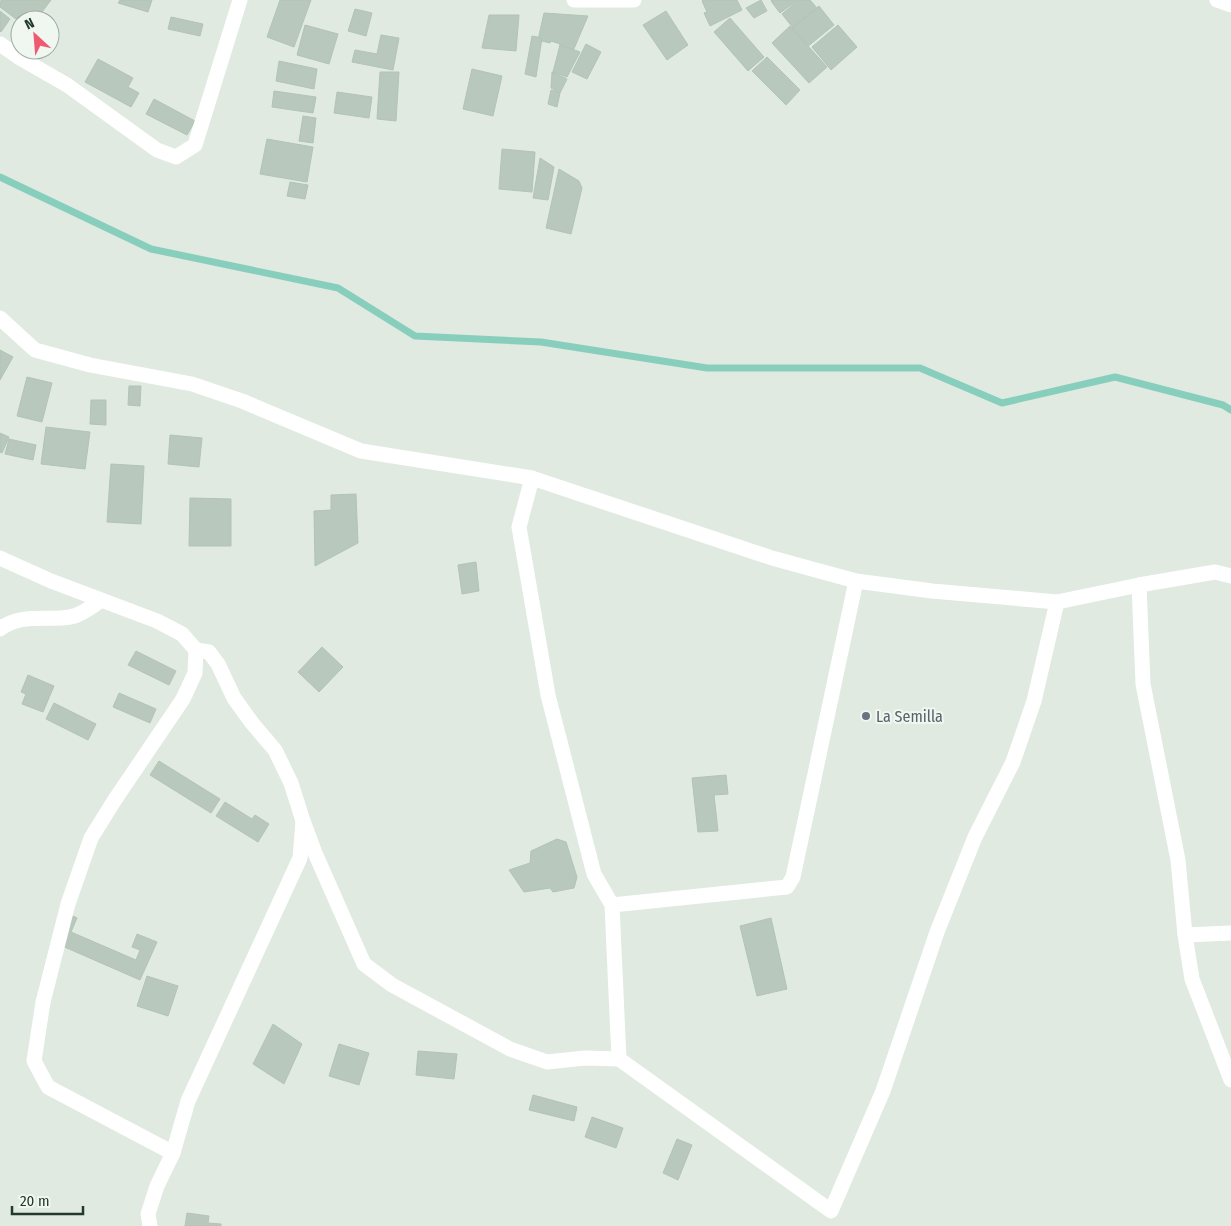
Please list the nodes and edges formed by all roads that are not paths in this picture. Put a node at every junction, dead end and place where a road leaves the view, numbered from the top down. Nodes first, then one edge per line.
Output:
1 (240, 0) edge
2 (574, 0) edge
3 (634, 0) edge
4 (1217, 0) edge
5 (1231, 6) edge
6 (0, 44) edge
7 (0, 318) edge
8 (532, 478) junction
9 (0, 558) edge
10 (1231, 576) edge
11 (856, 581) junction
12 (1139, 585) junction
13 (101, 600) junction
14 (1057, 602) junction
15 (0, 629) edge
16 (196, 650) junction
17 (303, 820) junction
18 (612, 905) junction
19 (1231, 932) edge
20 (1185, 935) junction
21 (619, 1059) junction
22 (1231, 1080) edge
23 (173, 1153) junction
24 (150, 1226) edge

1 - 6 street
2 - 3 street
4 - 5 street
7 - 8 street
8 - 11 street
8 - 18 street
9 - 13 street
10 - 12 street
11 - 14 street
11 - 18 street
12 - 14 street
12 - 20 street
13 - 15 street
13 - 16 street
14 - 21 street
16 - 17 street
16 - 23 street
17 - 21 street
17 - 23 street
18 - 21 street
19 - 20 street
20 - 22 street
23 - 24 street

